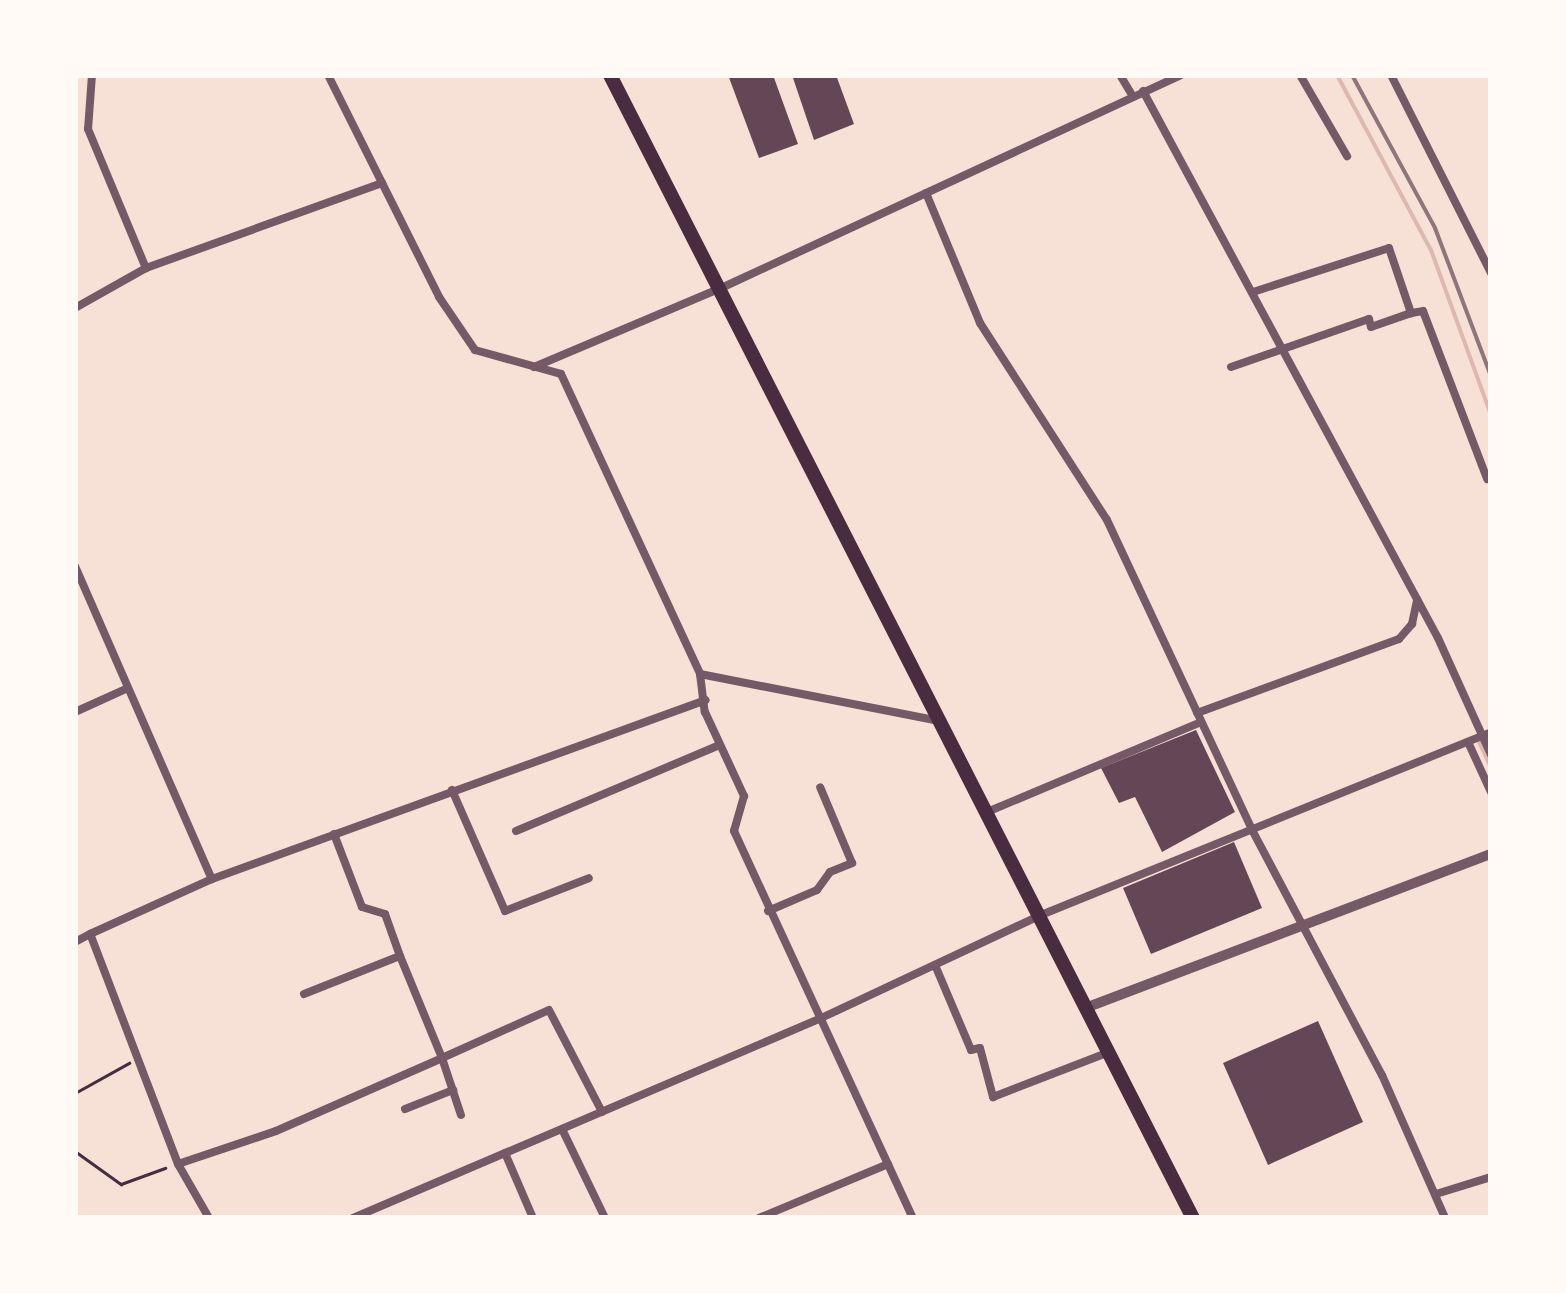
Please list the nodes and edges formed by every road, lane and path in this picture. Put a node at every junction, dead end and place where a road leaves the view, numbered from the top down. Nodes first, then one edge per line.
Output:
1 (92, 75) edge
2 (328, 75) edge
3 (610, 75) edge
4 (1120, 75) edge
5 (1181, 75) edge
6 (1300, 75) edge
7 (1391, 75) edge
8 (1143, 91) junction
9 (1132, 96) junction
10 (1348, 156) dead end
11 (382, 183) junction
12 (926, 193) junction
13 (146, 268) junction
14 (1491, 273) edge
15 (719, 289) junction
16 (1253, 292) junction
17 (75, 308) edge
18 (1411, 313) junction
19 (1281, 346) junction
20 (1232, 367) dead end
21 (531, 368) junction
22 (1488, 479) dead end
23 (75, 566) edge
24 (1417, 600) junction
25 (700, 674) junction
26 (126, 689) junction
27 (706, 700) junction
28 (75, 712) edge
29 (1199, 717) junction
30 (939, 721) junction
31 (1486, 734) edge
32 (1468, 742) junction
33 (720, 744) junction
34 (1491, 755) edge
35 (820, 787) dead end
36 (452, 790) junction
37 (1491, 792) edge
38 (987, 812) junction
39 (1251, 828) junction
40 (516, 831) dead end
41 (334, 834) junction
42 (1491, 854) edge
43 (590, 878) dead end
44 (212, 879) junction
45 (768, 911) junction
46 (1041, 914) junction
47 (1306, 922) junction
48 (90, 934) junction
49 (75, 942) edge
50 (400, 956) junction
51 (935, 965) junction
52 (304, 994) dead end
53 (1088, 1007) junction
54 (819, 1019) junction
55 (1110, 1052) junction
56 (442, 1058) junction
57 (135, 1060) junction
58 (453, 1090) junction
59 (75, 1093) edge
60 (405, 1110) dead end
61 (602, 1112) junction
62 (461, 1116) dead end
63 (562, 1129) junction
64 (75, 1151) edge
65 (505, 1154) junction
66 (178, 1164) junction
67 (888, 1164) junction
68 (1491, 1177) edge
69 (1436, 1194) junction
70 (209, 1218) edge
71 (353, 1218) edge
72 (532, 1218) edge
73 (605, 1218) edge
74 (759, 1218) edge
75 (913, 1218) edge
76 (1193, 1218) edge
77 (1444, 1218) edge

1 - 13 street
2 - 11 street
3 - 15 highway
4 - 9 street
5 - 8 street
6 - 10 street
7 - 14 street
8 - 9 street
8 - 16 street
9 - 12 street
11 - 13 street
11 - 21 street
12 - 15 street
12 - 29 street
13 - 17 street
15 - 21 street
15 - 30 highway
16 - 18 street
16 - 19 street
18 - 19 street
18 - 22 street
19 - 20 street
19 - 24 street
21 - 25 street
23 - 26 street
24 - 29 street
24 - 31 street
25 - 27 street
25 - 30 street
26 - 28 street
26 - 44 street
27 - 33 street
27 - 36 street
29 - 38 street
29 - 39 street
30 - 38 highway
31 - 32 street
31 - 34 street
32 - 37 street
32 - 39 street
33 - 40 street
33 - 45 street
35 - 45 street
36 - 41 street
36 - 43 street
38 - 46 highway
39 - 46 street
39 - 47 street
41 - 44 street
41 - 50 street
42 - 47 street
44 - 48 street
45 - 54 street
46 - 51 street
46 - 53 highway
47 - 53 street
47 - 69 street
48 - 49 street
48 - 57 street
50 - 52 street
50 - 56 street
51 - 54 street
51 - 55 street
53 - 55 highway
54 - 61 street
54 - 67 street
55 - 76 highway
56 - 58 street
56 - 61 street
56 - 66 street
57 - 59 path
57 - 66 street
58 - 60 street
58 - 62 street
61 - 63 street
63 - 65 street
63 - 73 street
64 - 66 path
65 - 71 street
65 - 72 street
66 - 70 street
67 - 74 street
67 - 75 street
68 - 69 street
69 - 77 street

